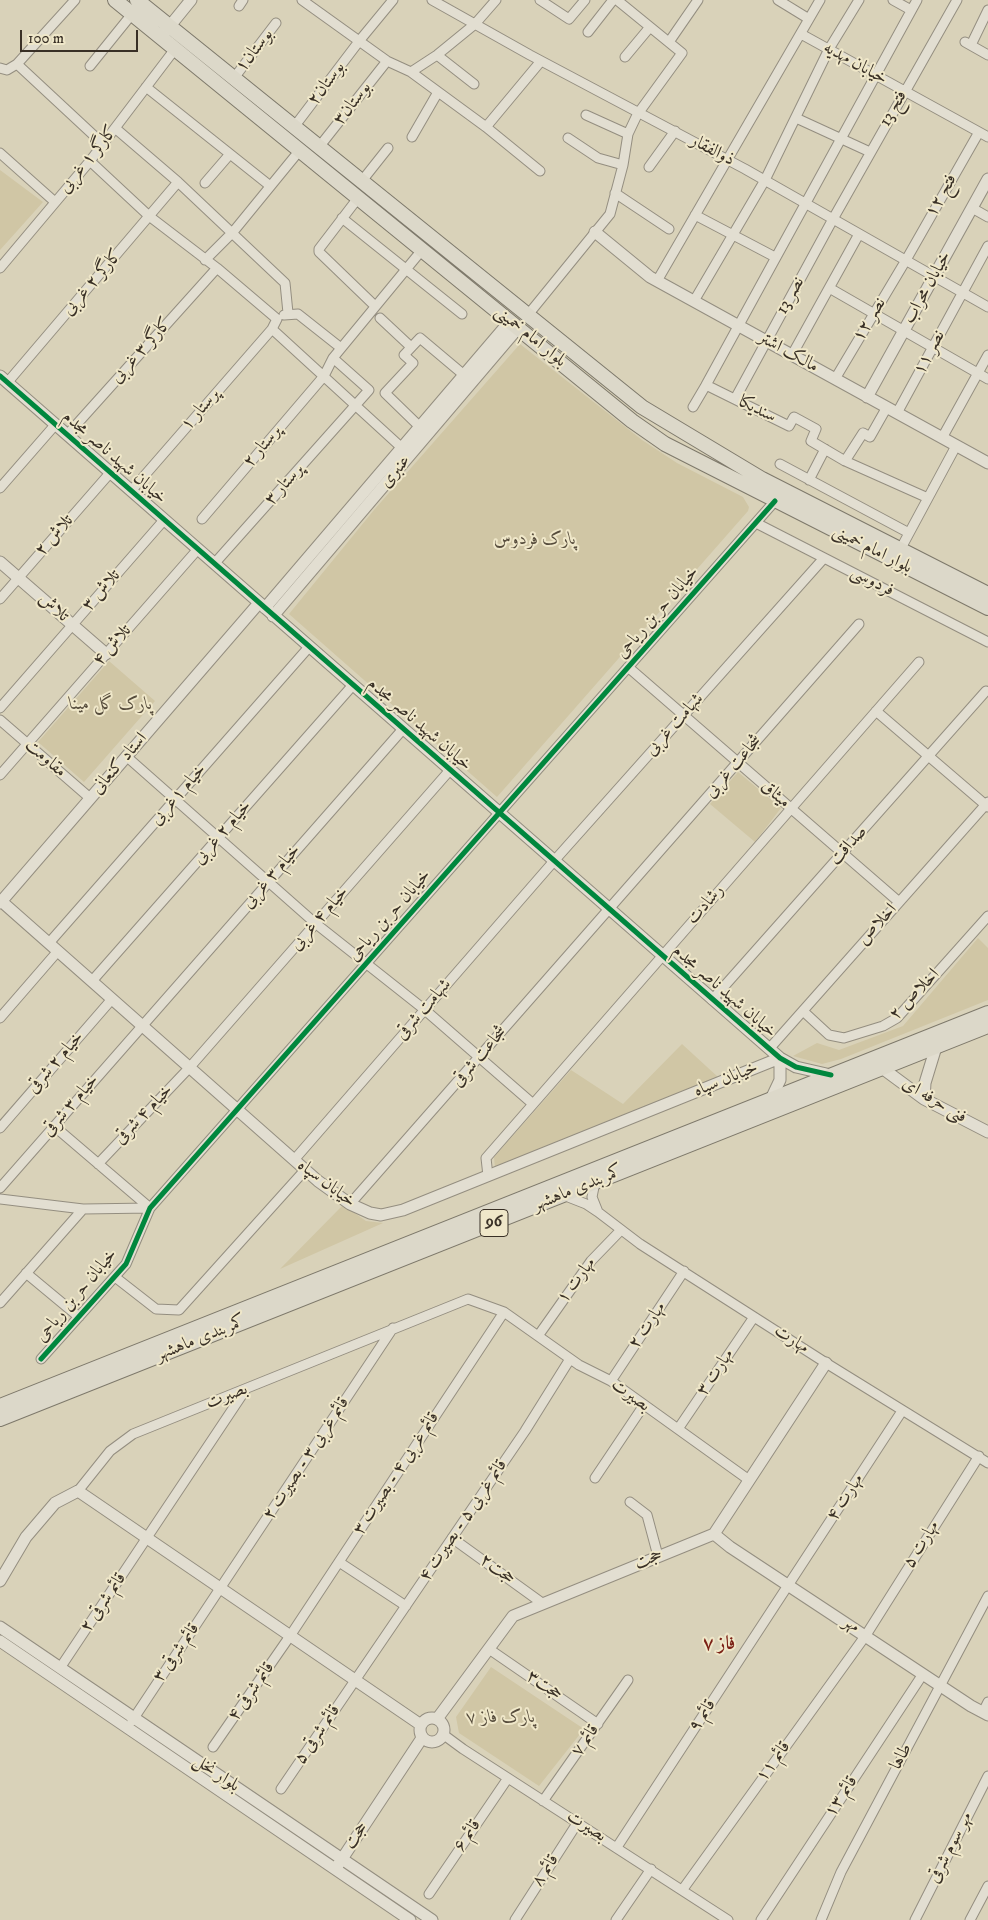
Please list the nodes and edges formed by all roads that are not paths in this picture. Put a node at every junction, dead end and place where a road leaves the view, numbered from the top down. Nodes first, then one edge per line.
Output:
1 (75, 0) edge
2 (115, 0) edge
3 (137, 0) edge
4 (191, 0) edge
5 (302, 0) edge
6 (432, 0) edge
7 (540, 0) edge
8 (585, 0) edge
9 (698, 0) edge
10 (778, 0) edge
11 (820, 0) edge
12 (858, 0) edge
13 (893, 0) edge
14 (917, 0) edge
15 (957, 0) edge
16 (389, 1) edge
17 (618, 1) edge
18 (491, 2) edge
19 (911, 10) junction
20 (988, 10) edge
21 (132, 14) junction
22 (810, 19) junction
23 (276, 23) dead end
24 (475, 24) junction
25 (650, 27) junction
26 (165, 32) junction
27 (588, 32) dead end
28 (801, 34) junction
29 (360, 40) junction
30 (669, 42) junction
31 (175, 49) junction
32 (829, 49) junction
33 (437, 55) junction
34 (988, 55) edge
35 (625, 57) dead end
36 (387, 60) junction
37 (541, 61) junction
38 (17, 64) junction
39 (90, 66) dead end
40 (0, 68) edge
41 (411, 72) junction
42 (876, 75) junction
43 (234, 78) junction
44 (474, 84) dead end
45 (146, 87) junction
46 (904, 91) junction
47 (438, 92) junction
48 (640, 112) junction
49 (586, 115) dead end
50 (796, 118) junction
51 (294, 127) junction
52 (486, 127) junction
53 (115, 128) junction
54 (675, 131) junction
55 (978, 132) junction
56 (628, 134) junction
57 (412, 137) dead end
58 (988, 137) edge
59 (568, 138) dead end
60 (841, 139) junction
61 (103, 144) junction
62 (319, 147) junction
63 (388, 148) dead end
64 (300, 150) junction
65 (870, 152) junction
66 (0, 153) edge
67 (230, 154) junction
68 (728, 159) junction
69 (90, 161) junction
70 (622, 165) junction
71 (649, 167) dead end
72 (540, 172) dead end
73 (988, 179) edge
74 (765, 180) junction
75 (178, 182) junction
76 (361, 182) junction
77 (204, 183) dead end
78 (269, 186) junction
79 (615, 193) junction
80 (358, 198) junction
81 (55, 202) junction
82 (805, 203) junction
83 (972, 208) junction
84 (149, 216) junction
85 (695, 216) junction
86 (988, 217) edge
87 (342, 218) junction
88 (833, 219) junction
89 (669, 229) dead end
90 (232, 232) junction
91 (595, 232) junction
92 (859, 234) junction
93 (733, 235) junction
94 (988, 246) edge
95 (422, 250) junction
96 (775, 257) junction
97 (205, 260) junction
98 (906, 260) junction
99 (0, 268) edge
100 (217, 268) junction
101 (406, 269) junction
102 (934, 276) junction
103 (657, 281) junction
104 (830, 289) junction
105 (962, 293) junction
106 (694, 301) junction
107 (375, 306) junction
108 (988, 307) edge
109 (288, 313) junction
110 (462, 314) dead end
111 (873, 314) junction
112 (527, 316) junction
113 (380, 318) dead end
114 (277, 319) junction
115 (514, 325) junction
116 (737, 325) junction
117 (272, 329) junction
118 (903, 332) junction
119 (766, 341) junction
120 (411, 347) junction
121 (341, 348) junction
122 (932, 348) junction
123 (792, 355) junction
124 (988, 355) edge
125 (334, 358) junction
126 (978, 374) junction
127 (464, 375) junction
128 (324, 376) junction
129 (835, 379) junction
130 (988, 379) edge
131 (4, 380) edge
132 (706, 385) junction
133 (867, 396) junction
134 (735, 399) junction
135 (355, 405) junction
136 (693, 407) dead end
137 (887, 408) junction
138 (898, 413) junction
139 (55, 425) junction
140 (674, 425) junction
141 (420, 427) junction
142 (66, 435) junction
143 (694, 438) junction
144 (942, 438) junction
145 (665, 444) junction
146 (956, 446) junction
147 (402, 448) junction
148 (825, 449) junction
149 (683, 454) junction
150 (987, 460) edge
151 (845, 461) junction
152 (780, 464) dead end
153 (110, 473) junction
154 (809, 480) junction
155 (0, 488) edge
156 (131, 491) junction
157 (928, 498) junction
158 (775, 501) junction
159 (202, 519) dead end
160 (164, 520) junction
161 (756, 523) junction
162 (910, 532) junction
163 (198, 549) junction
164 (900, 550) junction
165 (824, 558) junction
166 (0, 562) edge
167 (214, 564) junction
168 (18, 578) junction
169 (988, 594) edge
170 (0, 599) edge
171 (988, 608) edge
172 (266, 609) junction
173 (859, 624) dead end
174 (72, 625) junction
175 (988, 642) edge
176 (309, 647) junction
177 (106, 654) junction
178 (919, 662) dead end
179 (628, 667) junction
180 (353, 685) junction
181 (986, 691) dead end
182 (0, 708) edge
183 (876, 711) junction
184 (684, 716) junction
185 (0, 720) edge
186 (403, 729) junction
187 (28, 744) junction
188 (126, 756) junction
189 (929, 756) junction
190 (738, 763) junction
191 (450, 770) junction
192 (0, 775) edge
193 (90, 798) junction
194 (175, 799) junction
195 (987, 804) edge
196 (791, 808) junction
197 (499, 813) junction
198 (219, 838) junction
199 (842, 853) junction
200 (554, 861) junction
201 (268, 882) junction
202 (0, 901) edge
203 (899, 902) junction
204 (609, 909) junction
205 (988, 916) edge
206 (315, 924) junction
207 (49, 943) junction
208 (58, 951) junction
209 (662, 955) junction
210 (366, 964) junction
211 (92, 982) junction
212 (112, 999) junction
213 (712, 1000) junction
214 (424, 1010) junction
215 (803, 1011) junction
216 (988, 1012) edge
217 (0, 1018) edge
218 (141, 1025) junction
219 (988, 1026) edge
220 (936, 1047) junction
221 (769, 1049) junction
222 (479, 1057) junction
223 (780, 1058) junction
224 (190, 1068) junction
225 (882, 1068) junction
226 (831, 1075) junction
227 (771, 1099) junction
228 (924, 1099) junction
229 (533, 1104) junction
230 (237, 1110) junction
231 (54, 1126) junction
232 (0, 1128) edge
233 (988, 1132) edge
234 (294, 1160) junction
235 (98, 1164) junction
236 (305, 1170) junction
237 (488, 1176) junction
238 (595, 1182) junction
239 (0, 1188) edge
240 (563, 1195) junction
241 (0, 1199) edge
242 (350, 1204) junction
243 (150, 1208) junction
244 (83, 1209) junction
245 (598, 1212) junction
246 (621, 1230) junction
247 (684, 1271) junction
248 (26, 1273) junction
249 (115, 1277) junction
250 (0, 1303) edge
251 (504, 1312) junction
252 (79, 1317) junction
253 (754, 1317) junction
254 (393, 1328) junction
255 (538, 1336) junction
256 (41, 1359) dead end
257 (570, 1359) junction
258 (826, 1363) junction
259 (611, 1381) junction
260 (246, 1389) junction
261 (644, 1405) junction
262 (902, 1410) junction
263 (1, 1416) edge
264 (678, 1430) junction
265 (979, 1456) junction
266 (988, 1462) edge
267 (595, 1478) dead end
268 (749, 1480) junction
269 (78, 1491) junction
270 (630, 1502) dead end
271 (714, 1534) junction
272 (147, 1538) junction
273 (452, 1538) junction
274 (658, 1556) junction
275 (339, 1562) junction
276 (0, 1581) edge
277 (790, 1585) junction
278 (221, 1589) junction
279 (988, 1596) edge
280 (542, 1603) junction
281 (406, 1606) junction
282 (0, 1627) edge
283 (866, 1634) junction
284 (290, 1636) junction
285 (0, 1641) edge
286 (490, 1649) junction
287 (60, 1668) junction
288 (923, 1674) junction
289 (628, 1680) dead end
290 (354, 1681) junction
291 (940, 1685) junction
292 (986, 1710) edge
293 (437, 1719) junction
294 (131, 1722) junction
295 (598, 1724) junction
296 (421, 1725) junction
297 (444, 1735) junction
298 (422, 1738) junction
299 (213, 1747) dead end
300 (988, 1776) edge
301 (508, 1778) junction
302 (281, 1789) dead end
303 (543, 1801) junction
304 (578, 1822) junction
305 (617, 1847) junction
306 (338, 1864) junction
307 (651, 1869) junction
308 (988, 1886) edge
309 (683, 1889) junction
310 (429, 1894) dead end
311 (721, 1918) edge
312 (410, 1920) edge
313 (432, 1920) edge
314 (515, 1920) edge
315 (616, 1920) edge
316 (761, 1920) edge
317 (821, 1920) edge
318 (915, 1920) edge
319 (970, 1920) edge

1 - 38 street
2 - 21 main road, بلوار امام خمینی
3 - 26 main road, بلوار امام خمینی
4 - 26 street
5 - 29 street
6 - 24 street, ذوالفقار
7 - 8 street
9 - 30 street
10 - 22 street
11 - 22 street
12 - 32 street
13 - 19 street
14 - 19 street
15 - 46 street, فتح 13
16 - 29 street, بوستان۲
17 - 25 street
17 - 27 street
18 - 24 street
19 - 42 street
20 - 34 street
21 - 26 main road, بلوار امام خمینی
21 - 39 street
22 - 28 street
23 - 43 street, بوستان۱
24 - 33 street
24 - 37 street, ذوالفقار
25 - 30 street
25 - 35 street
26 - 31 main road, بلوار امام خمینی
26 - 43 main road, بلوار امام خمینی
28 - 32 street, خیابان مهدیه
28 - 68 street
29 - 36 street
29 - 51 street, بوستان۲
30 - 48 street
31 - 45 street, کارگر ۱ غربی
31 - 64 main road, بلوار امام خمینی
32 - 42 street, خیابان مهدیه
32 - 50 street
33 - 41 street
33 - 44 street
36 - 41 street
36 - 62 street, بوستان۳
37 - 48 street, ذوالفقار
37 - 52 street
38 - 40 street
38 - 61 street
41 - 47 street
42 - 46 street, خیابان مهدیه
42 - 60 street
43 - 51 main road, بلوار امام خمینی
45 - 53 street, کارگر ۱ غربی
45 - 67 street
46 - 55 street, خیابان مهدیه
46 - 65 street, فتح 13
47 - 52 street
47 - 57 street
48 - 54 street, ذوالفقار
48 - 56 street
49 - 56 street
50 - 60 street
50 - 74 street
51 - 62 main road, بلوار امام خمینی
52 - 72 street
53 - 61 street, کارگر ۱ غربی
53 - 75 street
54 - 68 street, ذوالفقار
54 - 71 street
55 - 58 street, خیابان مهدیه
55 - 98 street, فتح ۱۲
56 - 70 street
59 - 70 street
60 - 65 street
60 - 82 street
61 - 69 street, کارگر ۱ غربی
62 - 76 main road, بلوار امام خمینی
63 - 76 street
64 - 78 street
64 - 80 main road, بلوار امام خمینی
65 - 88 street, فتح 13
66 - 81 street
67 - 77 street
67 - 78 street
68 - 74 street, ذوالفقار
68 - 85 street
69 - 81 street, کارگر ۱ غربی
69 - 84 street
70 - 79 street
73 - 83 street, خیابان محراب
74 - 82 street, ذوالفقار
74 - 93 street
75 - 84 street, کارگر ۲ غربی
75 - 90 street
76 - 112 main road, بلوار امام خمینی
78 - 90 street
79 - 89 street
79 - 91 street
80 - 87 street
80 - 95 main road, بلوار امام خمینی
81 - 99 street, کارگر ۱ غربی
82 - 88 street, ذوالفقار
82 - 96 street
83 - 86 street
83 - 102 street, خیابان محراب
84 - 97 street
84 - 131 street, کارگر ۲ غربی
85 - 93 street
85 - 103 street
87 - 101 street
87 - 107 street
88 - 92 street, ذوالفقار
88 - 119 street, نصر 13
90 - 97 street
90 - 109 street
91 - 103 street, مالک اشتر
91 - 112 street
92 - 98 street, ذوالفقار
92 - 104 street
93 - 96 street
93 - 106 street
94 - 105 street, نصر ۱۱
95 - 101 street, پرستار ۲
95 - 115 main road, بلوار امام خمینی
96 - 116 street
97 - 100 street
98 - 102 street, ذوالفقار
98 - 111 street, نصر ۱۲
100 - 114 street
100 - 142 street, کارگر ۳ غربی
101 - 107 street, پرستار ۲
101 - 110 street
102 - 105 street, ذوالفقار
102 - 118 street, خیابان محراب
103 - 106 street, مالک اشتر
104 - 111 street
104 - 123 street
105 - 108 street, ذوالفقار
105 - 122 street, نصر ۱۱
106 - 116 street, مالک اشتر
107 - 121 street, پرستار ۲
109 - 114 street
109 - 121 street
111 - 118 street
111 - 129 street, نصر ۱۲
112 - 140 main road, بلوار امام خمینی
113 - 120 street
114 - 117 street, پرستار ۱
115 - 127 street, عنبری
115 - 145 main road, بلوار امام خمینی
115 - 172 street, عنبری
116 - 119 street, مالک اشتر
116 - 132 street
117 - 128 street
117 - 156 street, پرستار ۱
118 - 122 street
118 - 133 street, خیابان محراب
119 - 123 street, مالک اشتر
119 - 134 street, نصر 13
120 - 127 street
120 - 141 street
121 - 125 street, پرستار ۲
122 - 126 street
122 - 138 street, نصر ۱۱
123 - 129 street, مالک اشتر
124 - 126 street
125 - 128 street, پرستار ۲
125 - 135 street, پرستار ۳
126 - 130 street
126 - 144 street
127 - 141 street, عنبری
128 - 135 street
128 - 159 street, پرستار ۲
129 - 133 street, مالک اشتر
131 - 139 street, خیابان شهید ناصر مجدم
132 - 134 street, سندیکا
132 - 136 street
133 - 137 street, مالک اشتر
134 - 148 street, سندیکا
135 - 147 street
135 - 167 street, پرستار ۳
137 - 138 street, مالک اشتر
137 - 151 street
138 - 144 street, مالک اشتر
139 - 142 street, خیابان شهید ناصر مجدم
139 - 155 street
140 - 143 main road, بلوار امام خمینی
140 - 145 main road
141 - 147 street, عنبری
142 - 153 street, خیابان شهید ناصر مجدم
143 - 149 main road
143 - 164 main road, بلوار امام خمینی
144 - 146 street, مالک اشتر
145 - 149 main road, بلوار امام خمینی
146 - 150 street, مالک اشتر
146 - 157 street
147 - 172 street, عنبری
148 - 151 street, سندیکا
148 - 154 street
149 - 158 main road, بلوار امام خمینی
151 - 157 street, سندیکا
152 - 154 street
153 - 156 street, خیابان شهید ناصر مجدم
153 - 168 street, تلاش ۲
154 - 162 street
156 - 160 street, خیابان شهید ناصر مجدم
157 - 162 street
158 - 161 street, خیابان حر بن ریاحی
158 - 171 main road, بلوار امام خمینی
160 - 163 street, خیابان شهید ناصر مجدم
160 - 174 street, تلاش ۳
161 - 165 street, فردوسی
161 - 179 street, خیابان حر بن ریاحی
162 - 164 street
163 - 167 street, خیابان شهید ناصر مجدم
163 - 177 street, تلاش ۴
164 - 169 main road, بلوار امام خمینی
165 - 175 street, فردوسی
165 - 184 street, شهامت غربی
166 - 168 street, تلاش
167 - 172 street, خیابان شهید ناصر مجدم
168 - 170 street, تلاش ۲
168 - 174 street, تلاش
172 - 176 street, خیابان شهید ناصر مجدم
172 - 188 street, استاد کنعانی
173 - 190 street, شجاعت غربی
174 - 177 street, تلاش
174 - 182 street, تلاش ۳
176 - 180 street, خیابان شهید ناصر مجدم
176 - 194 street, خیام ۱غربی
177 - 187 street, تلاش ۴
178 - 183 street, رشادت
179 - 184 street, میثاق
179 - 197 street, خیابان حر بن ریاحی
180 - 186 street, خیابان شهید ناصر مجدم
180 - 198 street, خیام ۲ غربی
181 - 189 street, صداقت
183 - 189 street
183 - 196 street, رشادت
184 - 190 street, میثاق
184 - 200 street, شهامت غربی
185 - 187 street, مقاومت
186 - 191 street, خیابان شهید ناصر مجدم
186 - 201 street, خیام ۳ غربی
187 - 192 street, تلاش ۴
187 - 193 street, مقاومت
188 - 193 street, استاد کنعانی
188 - 194 street
189 - 195 street
189 - 199 street, صداقت
190 - 196 street, میثاق
190 - 204 street, شجاعت غربی
191 - 197 street, خیابان شهید ناصر مجدم
191 - 206 street, خیام ۴ غربی
193 - 202 street, استاد کنعانی
194 - 198 street
194 - 207 street, خیام ۱غربی
195 - 203 street, اخلاص
196 - 199 street, میثاق
196 - 209 street, رشادت
197 - 200 street, خیابان شهید ناصر مجدم
197 - 210 street, خیابان حر بن ریاحی
198 - 201 street
198 - 211 street, خیام ۲ غربی
199 - 203 street, میثاق
199 - 213 street, صداقت
200 - 204 street, خیابان شهید ناصر مجدم
200 - 214 street, شهامت شرقی
201 - 206 street
201 - 218 street, خیام ۳ غربی
202 - 207 street, خیابان سپاه
203 - 215 street, اخلاص
204 - 209 street, خیابان شهید ناصر مجدم
204 - 222 street, شجاعت شرقی
205 - 215 street, اخلاص ۲
206 - 210 street
206 - 224 street, خیام ۴ غربی
207 - 208 street, خیابان سپاه
208 - 211 street, خیابان سپاه
208 - 217 street
209 - 213 street, خیابان شهید ناصر مجدم
209 - 229 street, رشادت
210 - 214 street
210 - 230 street, خیابان حر بن ریاحی
211 - 212 street, خیابان سپاه
212 - 218 street, خیابان سپاه
212 - 232 street, خیام ۲ شرقی
213 - 221 street, خیابان شهید ناصر مجدم
214 - 222 street
214 - 234 street, شهامت شرقی
215 - 221 street, اخلاص
216 - 226 main road, کمربندی ماهشهر / 96
218 - 224 street, خیابان سپاه
218 - 231 street, خیام ۳ شرقی
219 - 220 main road, کمربندی ماهشهر / 96
220 - 225 main road, کمربندی ماهشهر / 96
220 - 228 street
221 - 223 street, خیابان شهید ناصر مجدم
222 - 229 street
222 - 242 street, شجاعت شرقی
223 - 226 street, خیابان شهید ناصر مجدم
223 - 227 street
223 - 237 street, خیابان سپاه
224 - 230 street, خیابان سپاه
224 - 235 street, خیام ۴ شرقی
225 - 228 street, فنی حرفه ای
225 - 238 main road, کمربندی ماهشهر / 96
226 - 227 main road, کمربندی ماهشهر / 96
227 - 263 main road, کمربندی ماهشهر / 96
228 - 233 street, فنی حرفه ای
229 - 237 street, رشادت
230 - 234 street, خیابان سپاه
230 - 243 street, خیابان حر بن ریاحی
231 - 235 street
231 - 239 street, خیام ۳ شرقی
234 - 236 street, خیابان سپاه
235 - 243 street
236 - 242 street, خیابان سپاه
236 - 249 street
237 - 242 street, خیابان سپاه
238 - 240 main road, کمربندی ماهشهر / 96
238 - 245 street
240 - 245 street, مهارت
240 - 263 main road, کمربندی ماهشهر / 96
241 - 244 street
243 - 244 street
243 - 249 street, خیابان حر بن ریاحی
244 - 248 street
245 - 246 street, مهارت
246 - 247 street, مهارت
246 - 255 street, مهارت ۱
247 - 253 street, مهارت
247 - 259 street, مهارت ۲
248 - 250 street
248 - 252 street
249 - 252 street, خیابان حر بن ریاحی
251 - 254 street, بصیرت
251 - 255 street, بصیرت
251 - 275 street, قائم غربی ۴ - بصیرت ۳
252 - 256 street, خیابان حر بن ریاحی
253 - 258 street, مهارت
253 - 264 street, مهارت ۳
254 - 260 street, بصیرت
254 - 278 street, قائم غربی ۳ - بصیرت ۲
255 - 257 street, بصیرت
257 - 259 street, بصیرت
257 - 273 street, قائم غربی ۵ - بصیرت ۴
258 - 262 street, مهارت
258 - 268 street
259 - 261 street, بصیرت
260 - 269 street, بصیرت
260 - 272 street, قائم شرقی ۲
261 - 264 street, بصیرت
261 - 267 street
262 - 265 street, مهارت
262 - 277 street, مهارت ۴
264 - 268 street, بصیرت
265 - 266 street, مهارت
265 - 283 street, مهارت ۵
268 - 271 street
269 - 272 street
269 - 276 street
270 - 274 street
271 - 274 street, حجت
271 - 277 street, مهر
272 - 278 street
272 - 287 street, قائم شرقی ۲
273 - 280 street, حجت۲
273 - 281 street, قائم غربی ۵ - بصیرت ۴
274 - 280 street, حجت
275 - 281 street
275 - 284 street, قائم غربی ۴ - بصیرت ۳
277 - 283 street, مهر
277 - 305 street, قائم ۹
278 - 284 street
278 - 294 street, قائم شرقی ۳
279 - 291 street, طاها
280 - 286 street, حجت
281 - 290 street, قائم غربی ۵ - بصیرت ۴
282 - 287 street, بلوار نخل
283 - 288 street, مهر
283 - 309 street, قائم ۱۱
284 - 290 street
284 - 299 street, قائم شرقی ۴
285 - 294 street, بلوار نخل
286 - 293 street, حجت
286 - 295 street, حجت۳
287 - 294 street, بلوار نخل
288 - 291 street, مهر
288 - 316 street, قائم ۱۳
289 - 295 street, قائم ۷
290 - 296 street
290 - 302 street, قائم شرقی ۵
291 - 292 street, مهر
291 - 317 street, طاها
293 - 296 street
293 - 297 street
294 - 306 street, بلوار نخل
295 - 303 street, قائم ۷
296 - 298 street
297 - 298 street
297 - 301 street, بصیرت
298 - 306 street, حجت
300 - 318 street, مهر سوم شرقی
301 - 303 street, بصیرت
301 - 310 street, قائم ۶
303 - 304 street, بصیرت
304 - 305 street, بصیرت
304 - 314 street, قائم ۸
305 - 307 street, بصیرت
306 - 312 street, بلوار نخل
306 - 313 street, بلوار نخل
307 - 309 street, بصیرت
307 - 315 street
308 - 319 street
309 - 311 street, بصیرت

